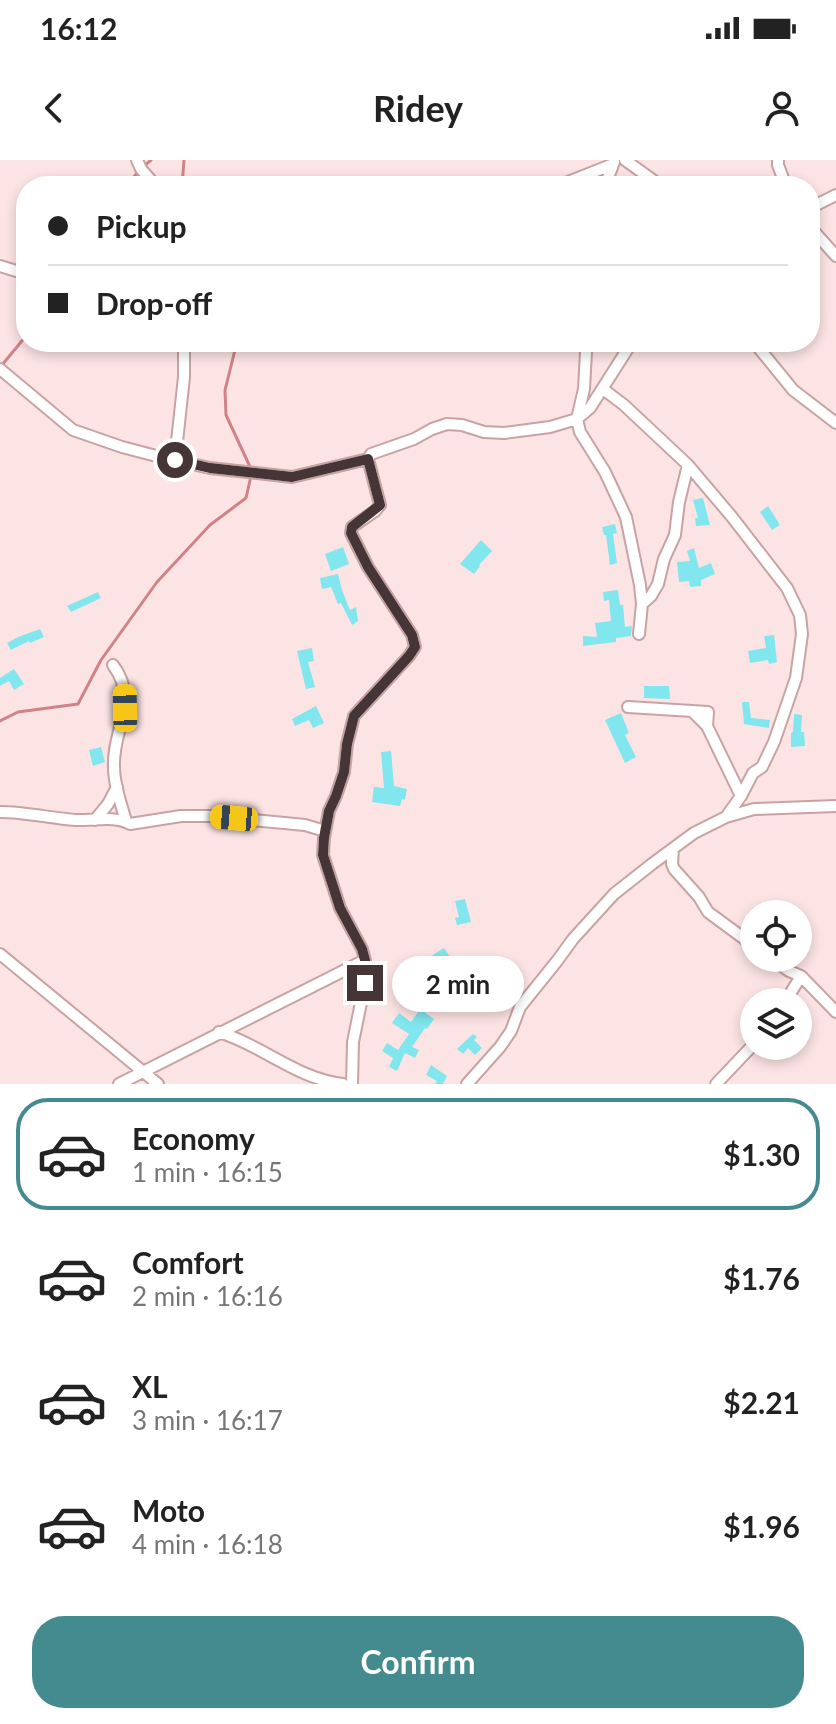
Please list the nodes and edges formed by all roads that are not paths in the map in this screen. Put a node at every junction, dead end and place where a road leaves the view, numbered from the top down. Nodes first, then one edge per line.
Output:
1 (625, 160) edge
2 (613, 163) edge
3 (582, 176) edge
4 (647, 176) edge
5 (820, 238) edge
6 (836, 256) edge
7 (184, 352) edge
8 (586, 352) edge
9 (625, 352) edge
10 (762, 352) edge
11 (0, 369) edge
12 (603, 389) junction
13 (577, 419) junction
14 (836, 423) edge
15 (368, 459) junction
16 (175, 460) junction
17 (688, 465) junction
18 (642, 604) junction
19 (639, 634) dead end
20 (113, 665) dead end
21 (628, 707) dead end
22 (117, 787) junction
23 (741, 796) junction
24 (836, 806) edge
25 (0, 812) edge
26 (726, 817) junction
27 (95, 820) junction
28 (126, 821) junction
29 (325, 831) junction
30 (673, 849) junction
31 (740, 936) edge
32 (0, 954) edge
33 (365, 960) junction
34 (791, 972) edge
35 (801, 976) junction
36 (794, 988) edge
37 (836, 1012) edge
38 (233, 1025) junction
39 (219, 1032) junction
40 (236, 1037) junction
41 (740, 1059) edge
42 (142, 1072) junction
43 (119, 1084) edge
44 (158, 1084) edge
45 (343, 1084) edge
46 (352, 1084) edge
47 (467, 1084) edge
48 (716, 1084) edge

1 - 4 street
2 - 3 street
5 - 6 street
7 - 16 street
8 - 13 street
9 - 12 street
10 - 14 street
11 - 16 street
12 - 13 street
12 - 17 street
13 - 15 street
13 - 18 street
15 - 16 street
15 - 29 street
17 - 18 street
17 - 23 street
18 - 19 street
20 - 22 street
21 - 23 street
22 - 27 street
22 - 28 street
23 - 26 street
24 - 26 street
25 - 27 street
26 - 30 street
27 - 28 street
28 - 29 street
29 - 33 street
30 - 31 street
30 - 47 street
32 - 42 street
33 - 38 street
33 - 46 street
34 - 35 street
35 - 36 street
35 - 37 street
38 - 39 street
38 - 40 street
39 - 40 street
39 - 42 street
40 - 45 street
41 - 48 street
42 - 43 street
42 - 44 street

